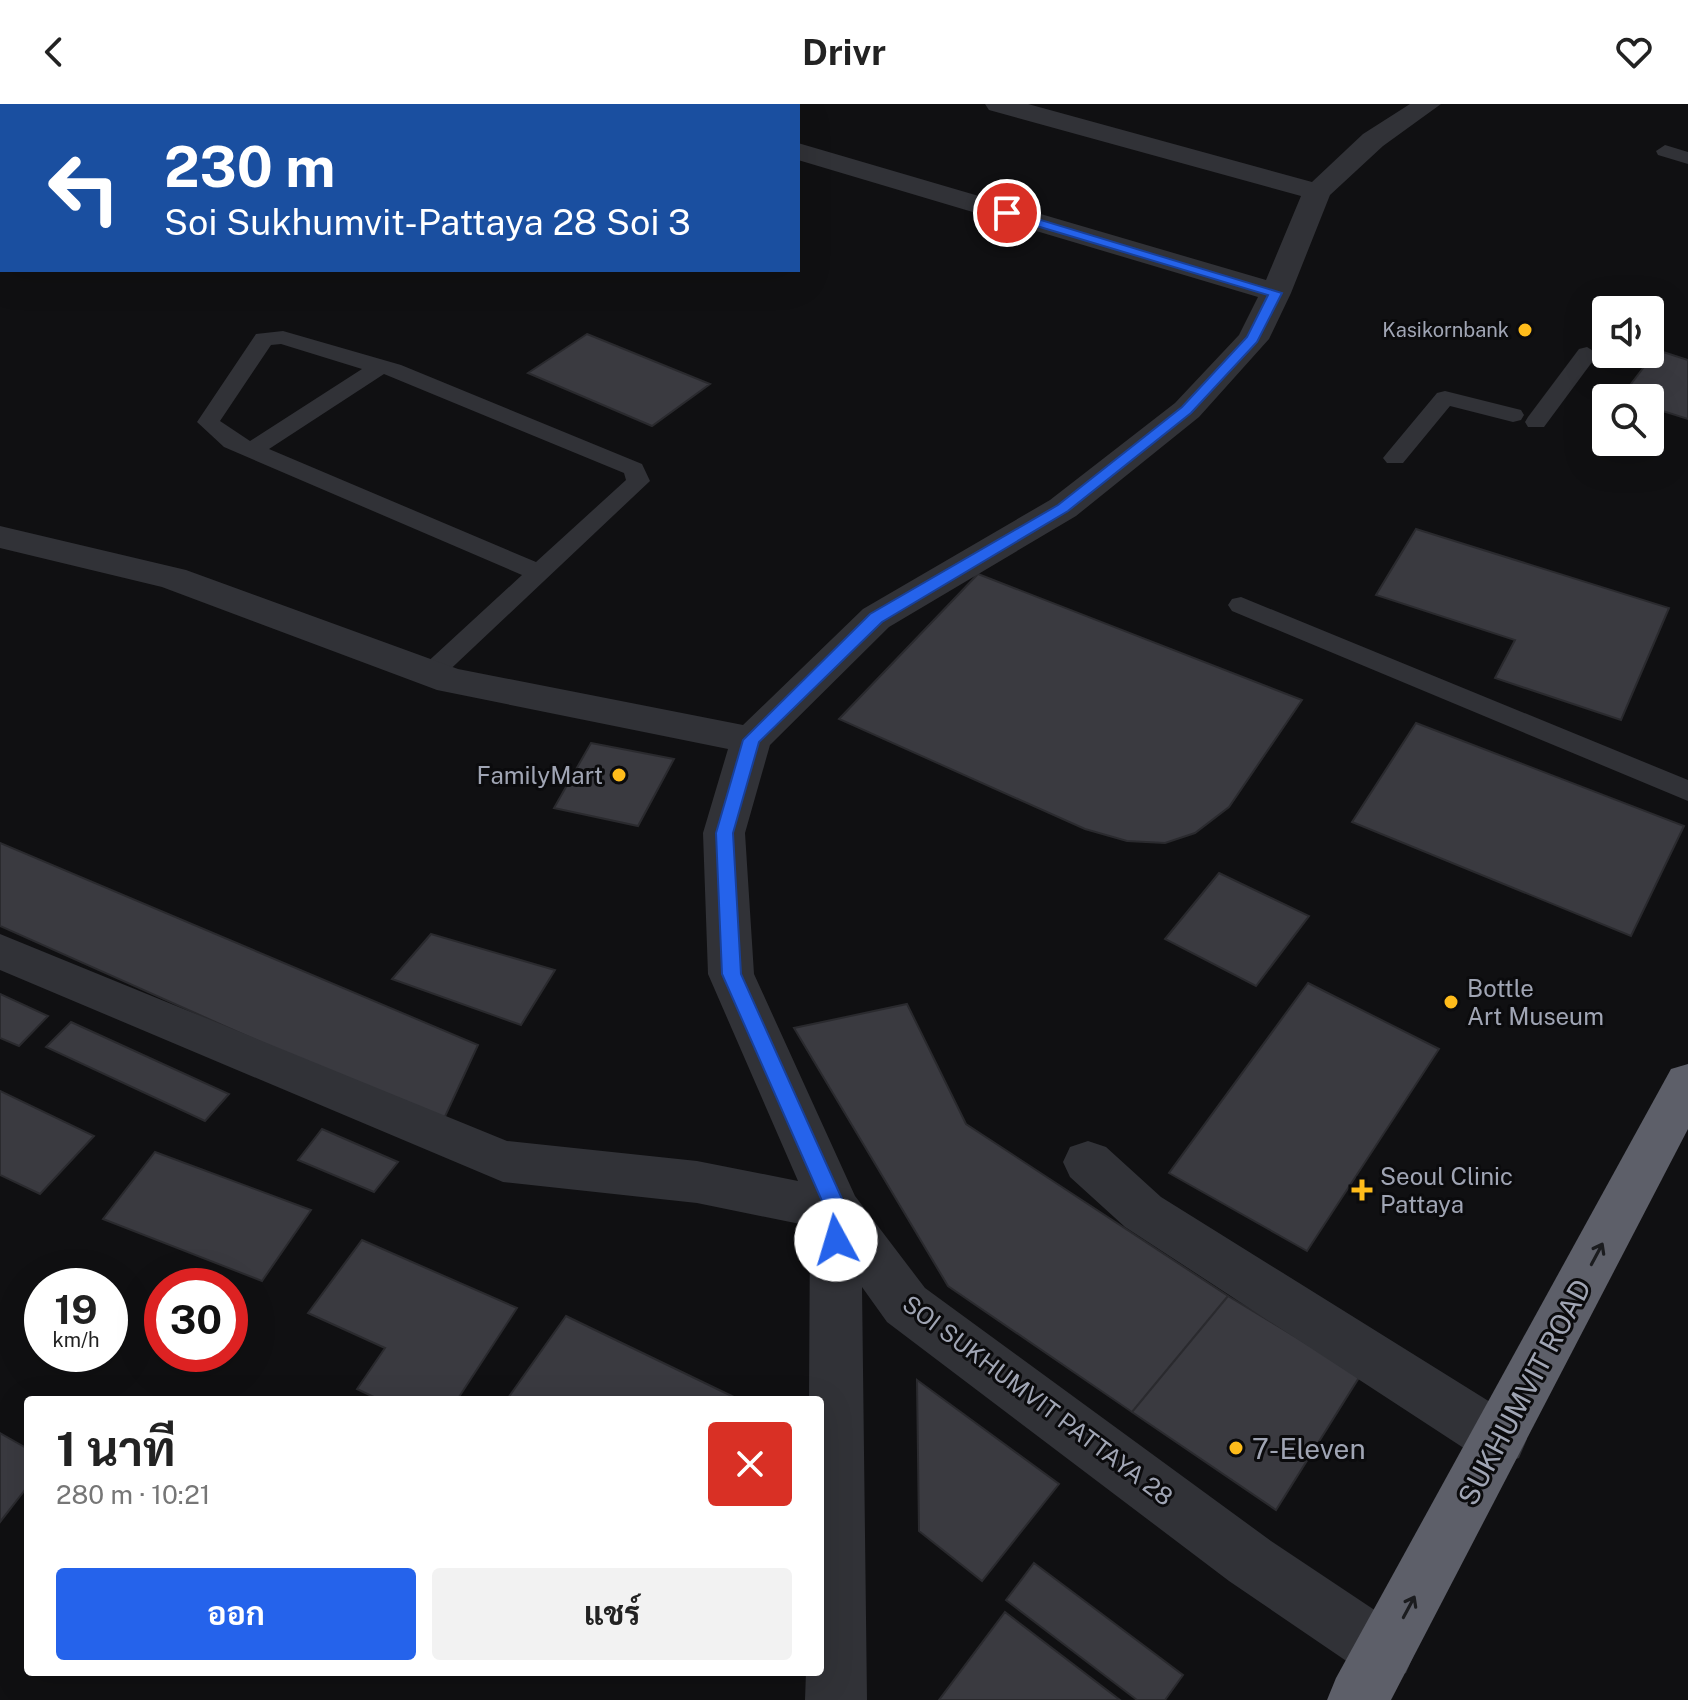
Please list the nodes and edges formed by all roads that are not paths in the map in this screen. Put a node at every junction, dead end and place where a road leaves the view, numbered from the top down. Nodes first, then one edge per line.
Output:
1 (998, 104) edge
2 (1428, 104) edge
3 (1665, 151) dead end
4 (800, 152) edge
5 (1688, 158) edge
6 (1317, 192) junction
7 (1276, 293) junction
8 (1587, 354) dead end
9 (380, 367) junction
10 (1513, 415) dead end
11 (1536, 422) dead end
12 (252, 450) junction
13 (1395, 458) dead end
14 (0, 537) edge
15 (538, 572) junction
16 (1241, 605) dead end
17 (431, 673) junction
18 (751, 740) junction
19 (1688, 791) edge
20 (0, 951) edge
21 (1688, 1083) edge
22 (1088, 1162) dead end
23 (836, 1210) junction
24 (1499, 1439) junction
25 (1385, 1652) junction
26 (836, 1700) edge
27 (1358, 1700) edge

1 - 6 street
2 - 6 street, SOI SUKHUMVIT PATTAYA 28
3 - 5 lane
4 - 7 street
6 - 7 street, SOI SUKHUMVIT PATTAYA 28
7 - 18 street, SOI SUKHUMVIT PATTAYA 28
8 - 11 lane
9 - 12 lane
9 - 12 lane
9 - 15 lane
10 - 13 lane
12 - 15 lane
14 - 17 street
15 - 17 lane
16 - 19 lane
17 - 18 street
18 - 23 street, SOI SUKHUMVIT PATTAYA 28
20 - 23 street
24 -> 21 highway, SUKHUMVIT ROAD
22 - 24 street
23 - 25 street, SOI SUKHUMVIT PATTAYA 28
23 - 26 street
25 -> 24 highway, SUKHUMVIT ROAD
25 - 27 highway, SUKHUMVIT ROAD

